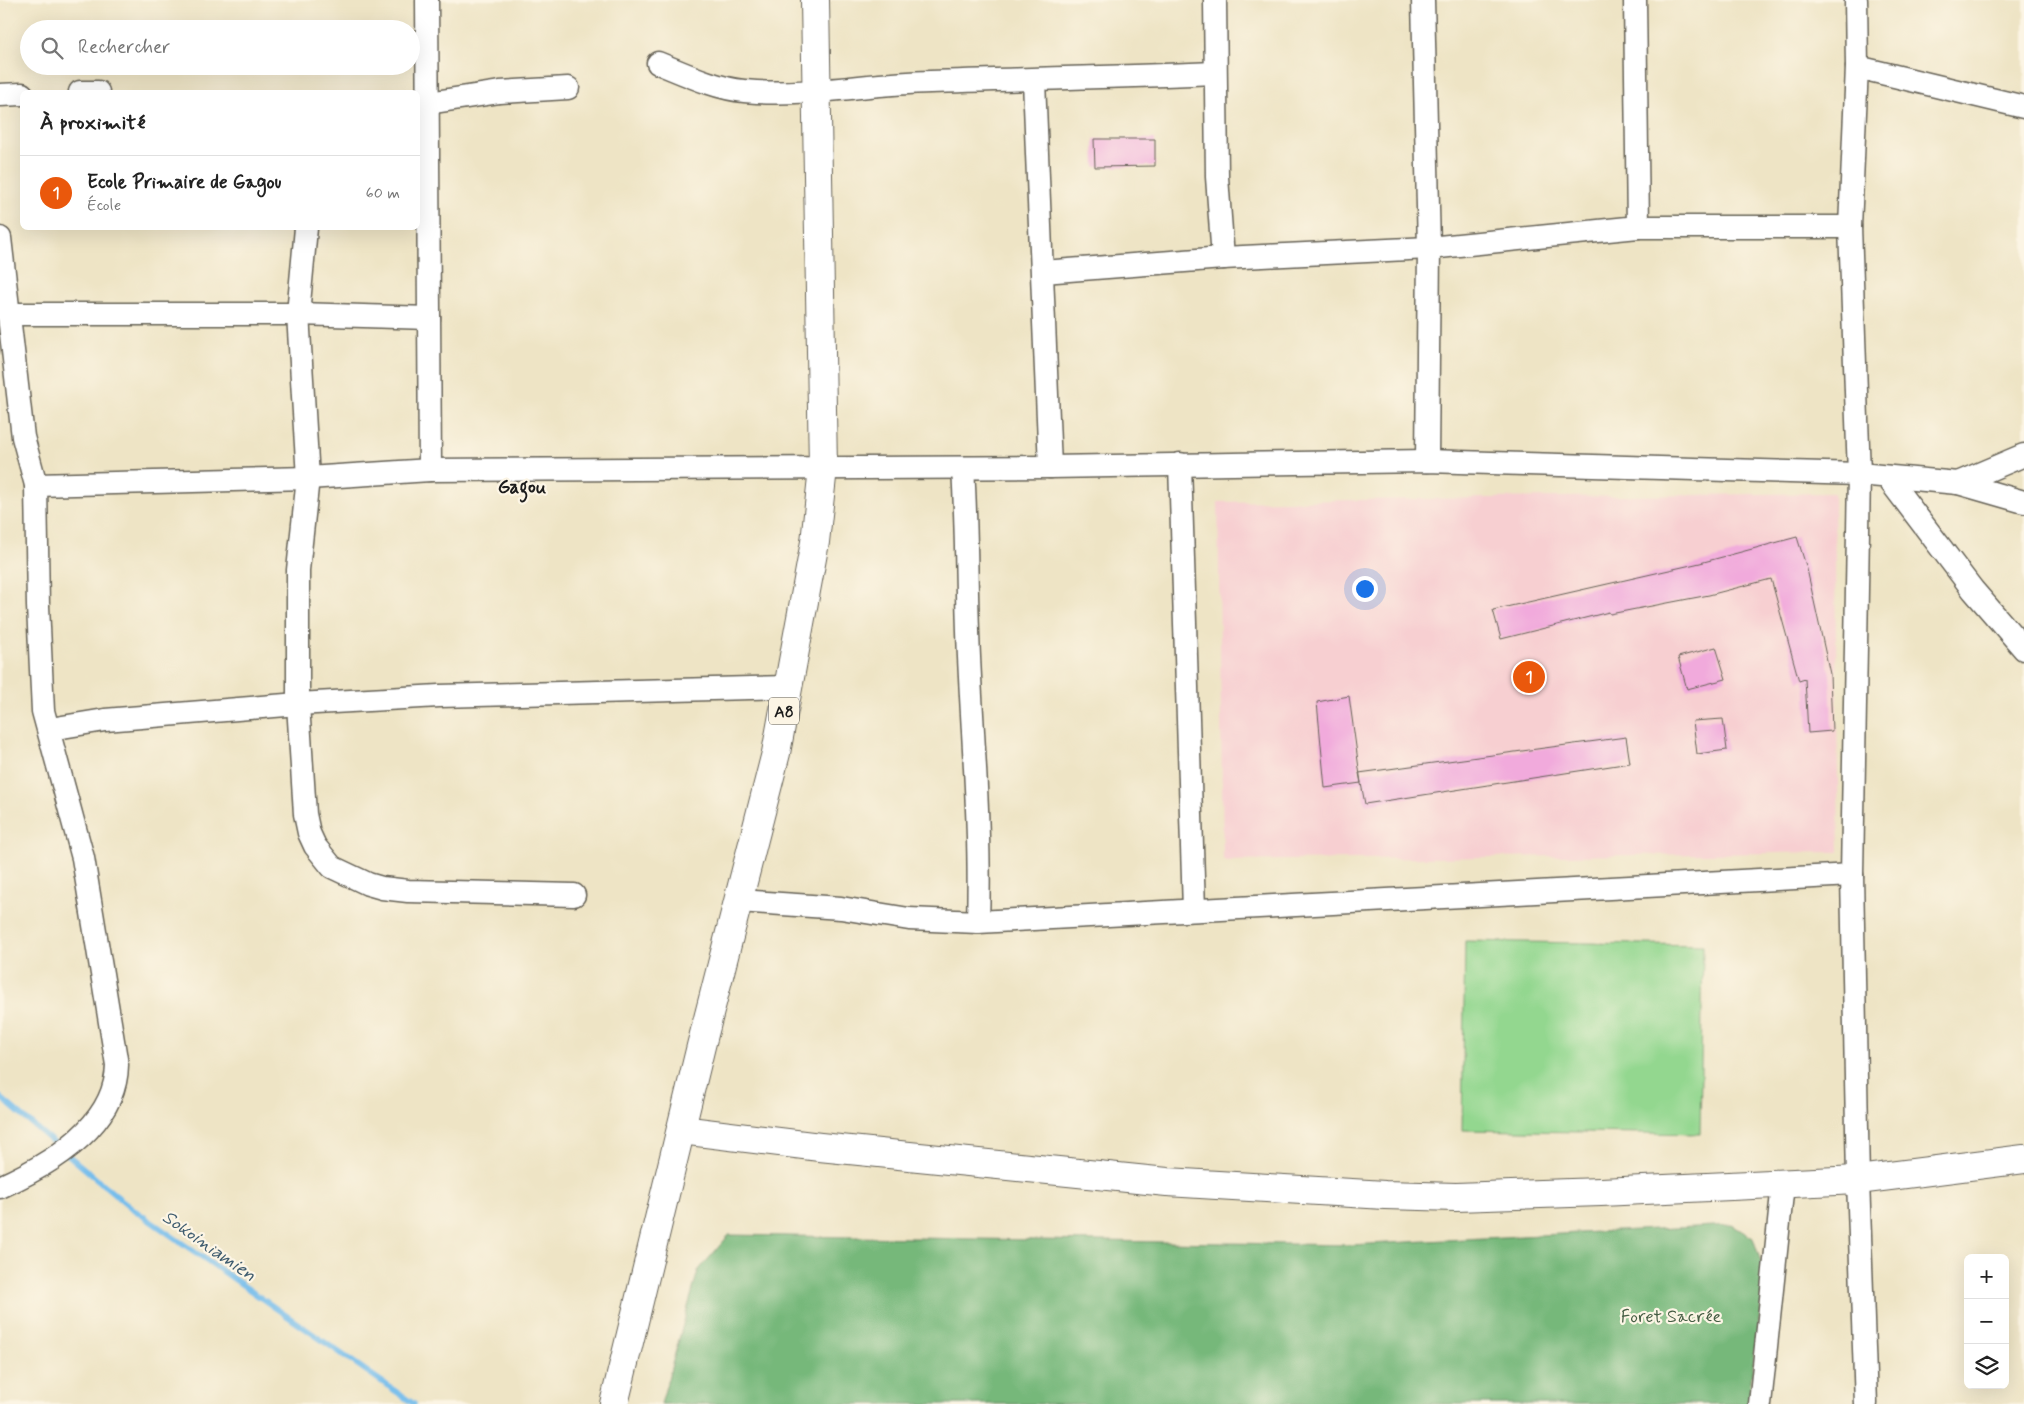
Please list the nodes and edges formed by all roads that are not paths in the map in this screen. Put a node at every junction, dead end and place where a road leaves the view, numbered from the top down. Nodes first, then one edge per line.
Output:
1 (427, 0) edge
2 (815, 0) edge
3 (1215, 0) edge
4 (1423, 0) edge
5 (1635, 0) edge
6 (1856, 0) edge
7 (658, 63) dead end
8 (1857, 67) junction
9 (1214, 73) junction
10 (1034, 81) junction
11 (568, 88) dead end
12 (817, 92) junction
13 (20, 94) edge
14 (0, 95) edge
15 (423, 103) edge
16 (2024, 107) edge
17 (1638, 227) junction
18 (1850, 227) junction
19 (306, 230) edge
20 (0, 238) edge
21 (1429, 248) junction
22 (1222, 258) junction
23 (1043, 272) junction
24 (8, 314) junction
25 (298, 314) junction
26 (429, 318) junction
27 (2024, 455) edge
28 (1427, 461) junction
29 (1180, 464) junction
30 (1050, 467) junction
31 (823, 468) junction
32 (963, 468) junction
33 (430, 470) junction
34 (1858, 474) junction
35 (308, 478) junction
36 (1887, 478) junction
37 (1958, 482) junction
38 (36, 485) junction
39 (2024, 502) edge
40 (2024, 649) edge
41 (789, 687) junction
42 (298, 704) junction
43 (50, 729) junction
44 (1852, 875) junction
45 (574, 895) dead end
46 (739, 901) junction
47 (1194, 910) junction
48 (978, 922) junction
49 (681, 1130) junction
50 (2024, 1159) edge
51 (1858, 1180) junction
52 (1783, 1184) junction
53 (0, 1187) edge
54 (614, 1404) edge
55 (1760, 1404) edge
56 (1866, 1404) edge

1 - 15 street
2 - 12 main road, A8
3 - 9 street
4 - 21 street
5 - 17 street
6 - 8 street
7 - 12 street
8 - 16 street
8 - 18 street
9 - 10 street
9 - 22 street
10 - 12 street
10 - 23 street
11 - 15 street
12 - 31 main road, A8
13 - 14 street
15 - 26 street
17 - 18 street
17 - 21 street
18 - 34 street
19 - 25 street
20 - 24 street
21 - 22 street
21 - 28 street
22 - 23 street
23 - 30 street
24 - 25 street
24 - 38 street
25 - 26 street
25 - 35 street
26 - 33 street
27 - 37 street
28 - 29 street
28 - 34 street
29 - 30 street
29 - 47 street
30 - 32 street
31 - 32 street
31 - 33 street
31 - 41 main road, A8
32 - 48 street
33 - 35 street
34 - 36 street
34 - 44 street
35 - 38 street
35 - 42 street
36 - 37 street
36 - 40 street
37 - 39 street
38 - 43 street
41 - 42 street
41 - 46 main road, A8
42 - 43 street
42 - 45 street
43 - 53 street
44 - 47 street
44 - 51 street
46 - 48 street
46 - 49 main road, A8
47 - 48 street
49 - 52 main road
49 - 54 main road, A8
50 - 51 main road
51 - 52 main road
51 - 56 street
52 - 55 street

